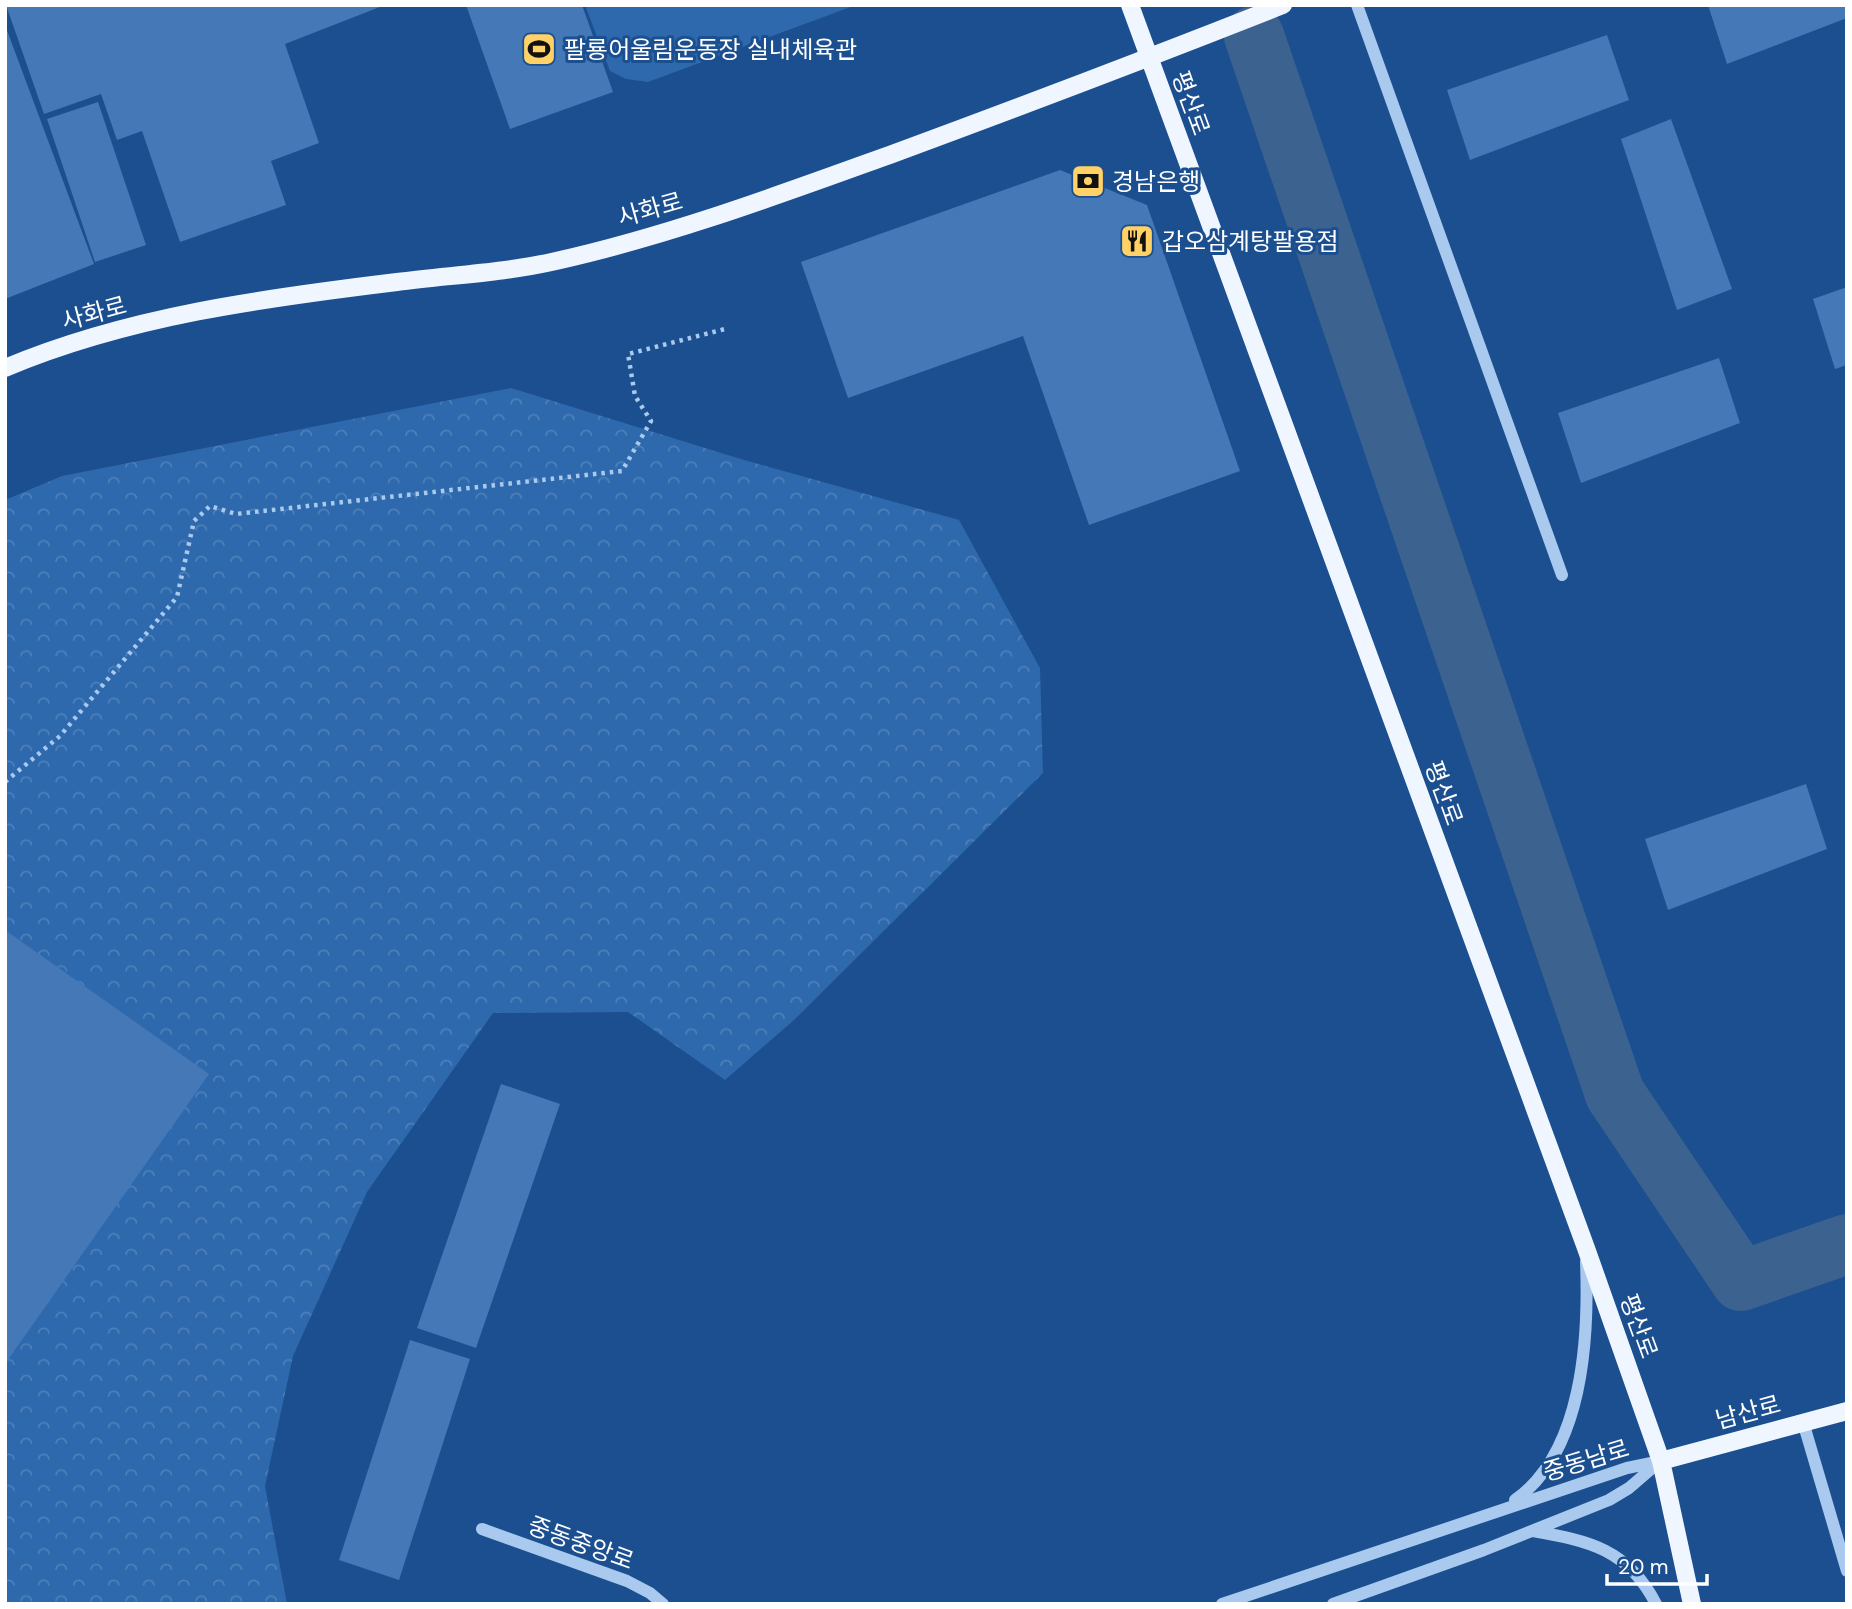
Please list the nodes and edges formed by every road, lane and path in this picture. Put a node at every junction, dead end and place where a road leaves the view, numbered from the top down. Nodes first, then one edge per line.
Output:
1 (1130, 5) edge
2 (1283, 5) edge
3 (1357, 5) edge
4 (1148, 58) junction
5 (725, 329) dead end
6 (5, 368) edge
7 (1562, 575) dead end
8 (5, 782) edge
9 (1586, 1248) junction
10 (1847, 1410) edge
11 (1803, 1422) junction
12 (1661, 1461) junction
13 (1505, 1508) junction
14 (481, 1529) dead end
15 (1532, 1531) junction
16 (1847, 1572) edge
17 (663, 1604) edge
18 (1222, 1604) edge
19 (1333, 1604) edge
20 (1656, 1604) edge
21 (1692, 1604) edge

1 - 4 main road, 평산로
2 - 4 main road, 사화로
3 - 7 street
4 - 6 main road, 사화로
4 - 9 main road, 평산로
5 - 8 path
9 - 12 main road, 평산로
9 - 13 street
10 - 11 main road, 남산로
11 - 12 main road, 남산로
11 - 16 street
12 - 13 street, 중동남로
12 - 15 street, 중동남로
12 - 21 main road, 평산로
13 - 18 street, 중동남로
14 - 17 street, 중동중앙로
15 - 19 street, 중동남로
15 - 20 street

